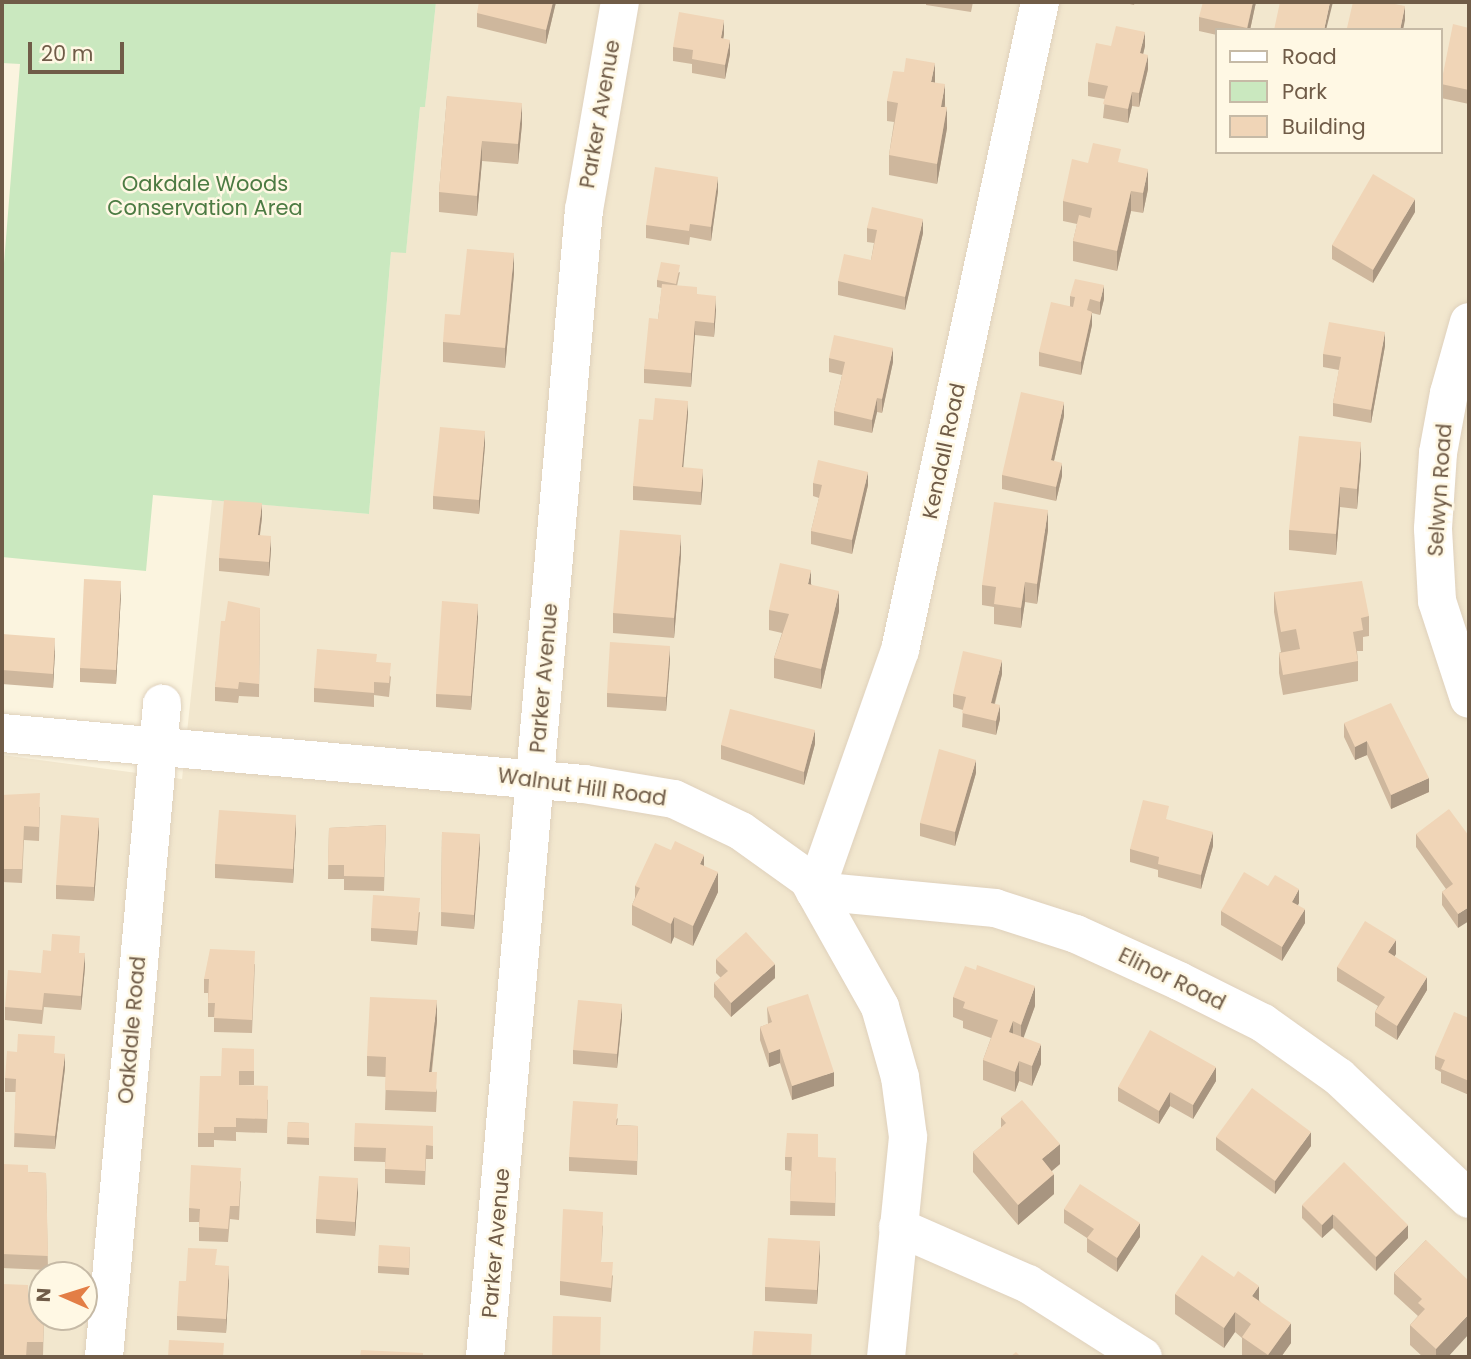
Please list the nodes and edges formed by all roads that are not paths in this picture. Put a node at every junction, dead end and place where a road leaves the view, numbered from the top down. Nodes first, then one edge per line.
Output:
1 (620, 2) edge
2 (1040, 2) edge
3 (1469, 322) edge
4 (1469, 699) edge
5 (162, 704) dead end
6 (2, 733) edge
7 (157, 745) junction
8 (536, 779) junction
9 (815, 891) junction
10 (1469, 1199) edge
11 (898, 1227) junction
12 (104, 1357) edge
13 (485, 1357) edge
14 (886, 1357) edge
15 (1143, 1357) edge

1 - 8 street, Parker Avenue
2 - 9 street, Kendall Road
3 - 4 street, Selwyn Road
5 - 7 street, Oakdale Road
6 - 7 street, Walnut Hill Road
7 - 8 street, Walnut Hill Road
7 - 12 street, Oakdale Road
8 - 9 street, Walnut Hill Road
8 - 13 street, Parker Avenue
9 - 10 street, Elinor Road
9 - 11 street, Walnut Hill Road
11 - 14 street, Walnut Hill Road
11 - 15 street

